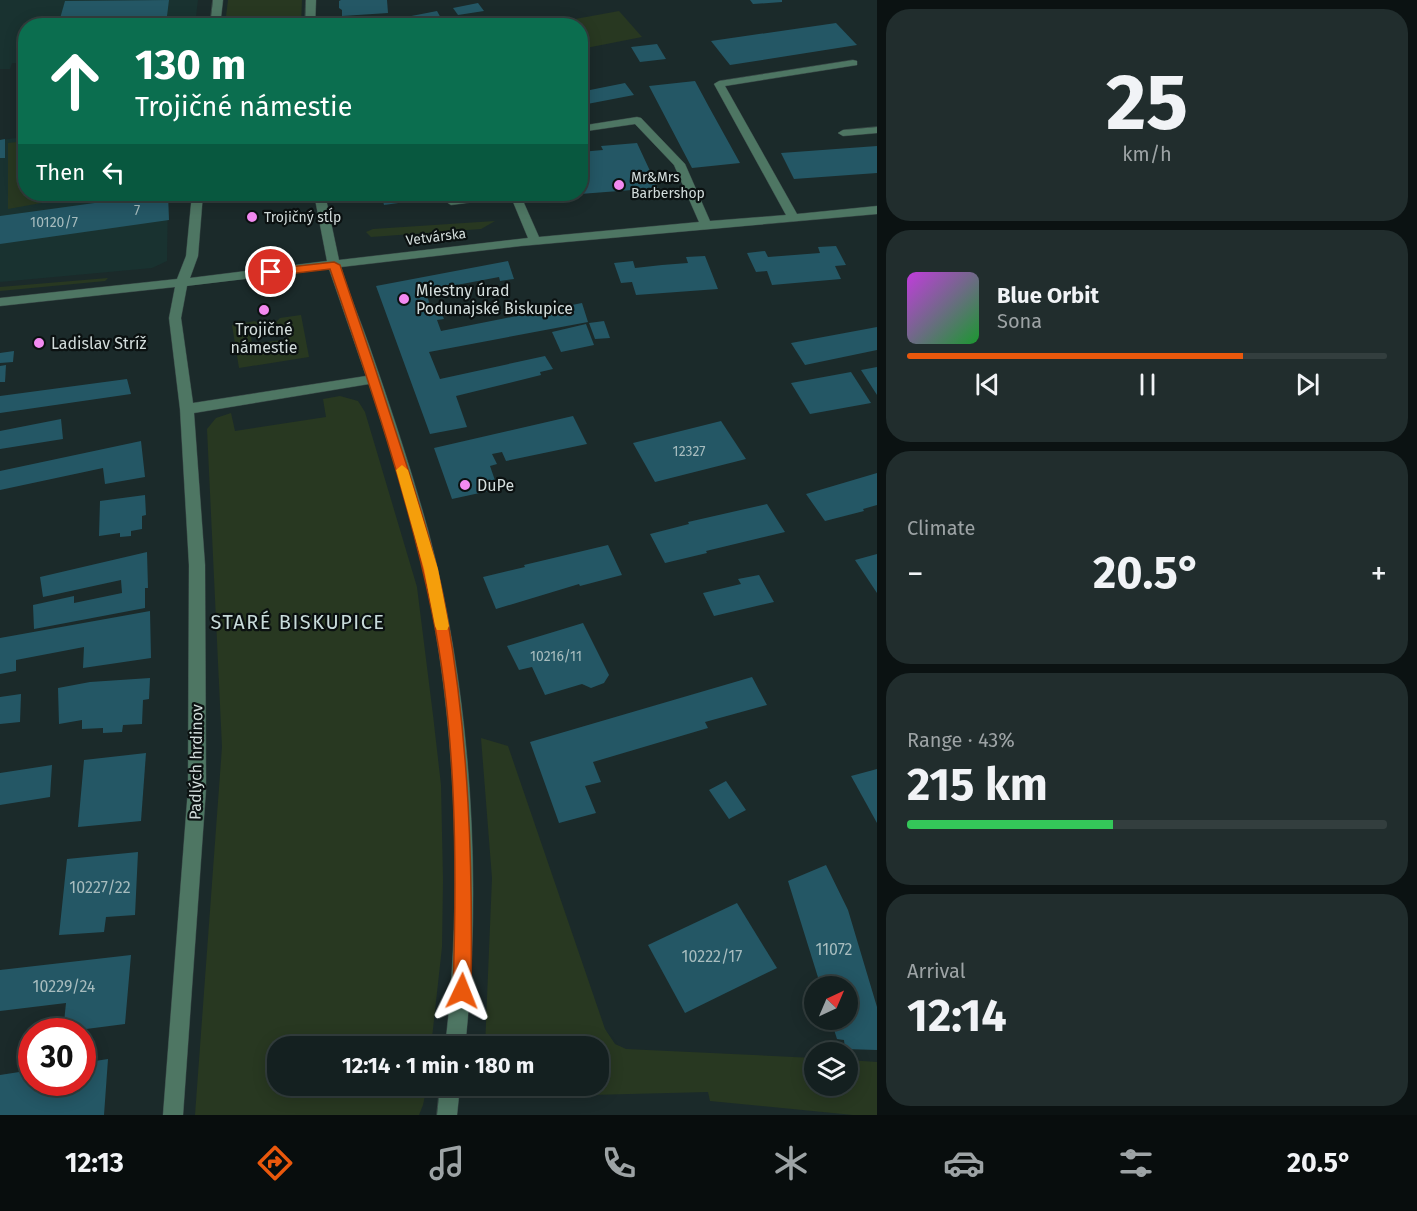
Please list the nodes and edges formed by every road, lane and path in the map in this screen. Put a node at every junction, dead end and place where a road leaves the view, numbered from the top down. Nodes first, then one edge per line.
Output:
1 (218, 0) edge
2 (311, 0) edge
3 (216, 18) edge
4 (310, 18) edge
5 (853, 63) dead end
6 (588, 128) edge
7 (877, 130) edge
8 (843, 133) dead end
9 (196, 201) edge
10 (320, 201) edge
11 (518, 201) edge
12 (877, 210) edge
13 (794, 218) junction
14 (706, 225) junction
15 (535, 240) junction
16 (334, 265) junction
17 (182, 282) junction
18 (0, 302) edge
19 (374, 379) junction
20 (187, 409) junction
21 (456, 1036) edge
22 (449, 1096) edge
23 (173, 1115) edge
24 (447, 1115) edge

1 - 3 street
2 - 4 street
5 - 13 street
6 - 14 street
7 - 8 street
9 - 17 street
10 - 16 street
11 - 15 street
12 - 13 street, Vetvárska
13 - 14 street, Vetvárska
14 - 15 street, Vetvárska
15 - 16 street, Vetvárska
16 - 17 street, Vetvárska
16 - 19 street
17 - 18 street, Vetvárska
17 - 20 street
19 - 20 street
19 - 21 street
20 - 23 street, Padlých hrdinov
22 - 24 street

